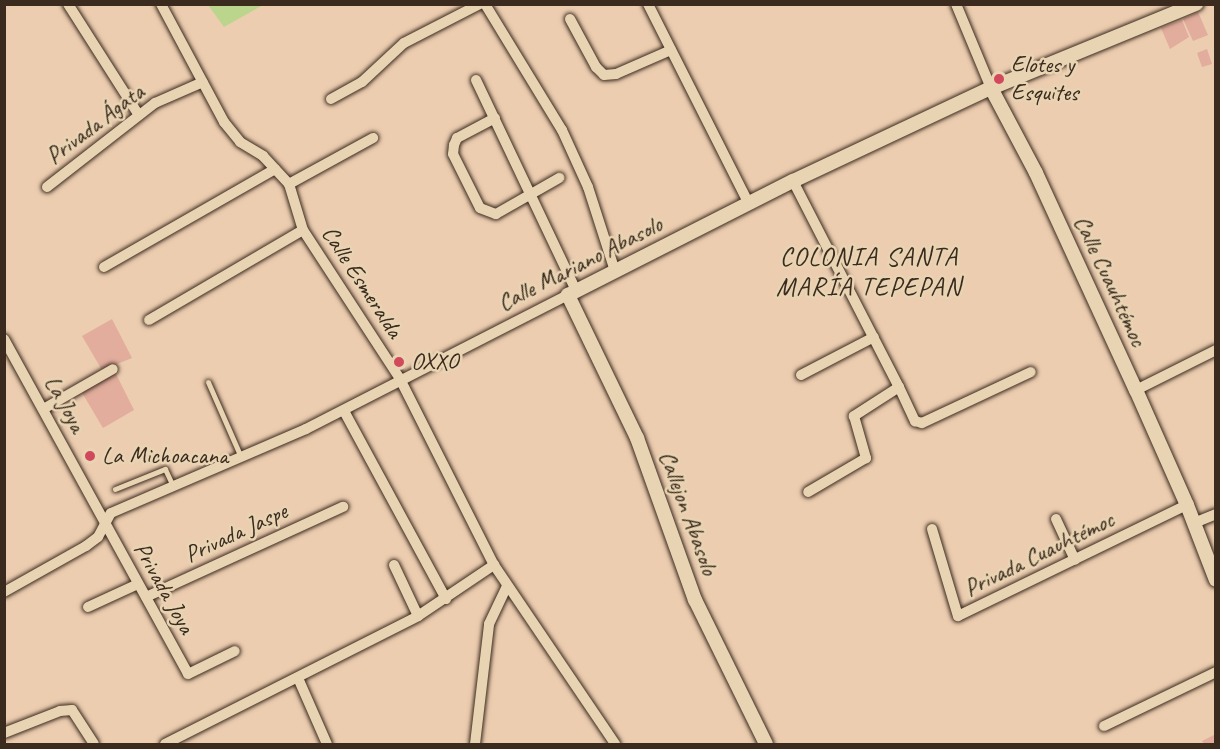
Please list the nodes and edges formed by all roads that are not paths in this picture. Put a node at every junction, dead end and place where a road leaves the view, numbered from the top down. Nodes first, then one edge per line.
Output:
1 (68, 4) edge
2 (161, 4) edge
3 (480, 4) edge
4 (485, 4) edge
5 (648, 4) edge
6 (956, 4) edge
7 (1196, 4) edge
8 (570, 19) dead end
9 (671, 50) junction
10 (476, 80) dead end
11 (203, 81) junction
12 (991, 88) junction
13 (331, 99) dead end
14 (138, 114) junction
15 (495, 118) junction
16 (372, 138) dead end
17 (275, 169) junction
18 (560, 178) dead end
19 (793, 182) junction
20 (289, 184) junction
21 (47, 187) dead end
22 (532, 196) junction
23 (748, 204) junction
24 (303, 230) junction
25 (104, 267) dead end
26 (615, 272) junction
27 (572, 293) junction
28 (149, 320) dead end
29 (874, 338) junction
30 (4, 339) edge
31 (1215, 350) edge
32 (113, 369) dead end
33 (1031, 372) dead end
34 (801, 375) dead end
35 (400, 379) junction
36 (208, 382) dead end
37 (899, 387) junction
38 (1136, 390) junction
39 (45, 408) junction
40 (344, 411) junction
41 (241, 457) junction
42 (173, 486) junction
43 (115, 489) dead end
44 (807, 492) dead end
45 (1187, 505) junction
46 (343, 507) dead end
47 (1215, 514) edge
48 (1056, 519) dead end
49 (104, 521) junction
50 (1194, 523) junction
51 (932, 529) dead end
52 (1076, 560) junction
53 (394, 565) dead end
54 (494, 565) junction
55 (1215, 580) edge
56 (138, 584) junction
57 (507, 586) junction
58 (4, 592) edge
59 (146, 597) junction
60 (446, 599) junction
61 (88, 607) dead end
62 (418, 616) junction
63 (235, 651) dead end
64 (1215, 672) edge
65 (298, 678) junction
66 (1104, 726) dead end
67 (4, 734) edge
68 (94, 744) edge
69 (165, 744) edge
70 (327, 744) edge
71 (475, 744) edge
72 (615, 744) edge
73 (766, 744) edge

1 - 14 street
2 - 11 street, Calle Esmeralda
3 - 13 street
4 - 26 street
5 - 9 street
6 - 12 street, Calle Cuauhtémoc
7 - 12 street, Calle Mariano Abasolo
8 - 9 street
9 - 23 street
10 - 15 street
11 - 14 street, Privada Ágata
11 - 17 street, Calle Esmeralda
12 - 19 street, Calle Mariano Abasolo
12 - 38 street, Calle Cuauhtémoc
14 - 21 street, Privada Ágata
15 - 22 street
15 - 22 street
16 - 20 street
17 - 20 street, Calle Esmeralda
17 - 25 street
18 - 22 street
19 - 23 street, Calle Mariano Abasolo
19 - 29 street
20 - 24 street, Calle Esmeralda
22 - 27 street
23 - 26 street, Calle Mariano Abasolo
24 - 28 street
24 - 35 street, Calle Esmeralda
26 - 27 street, Calle Mariano Abasolo
27 - 35 street, Calle Mariano Abasolo
27 - 73 street, Callejon Abasolo
29 - 34 street
29 - 37 street
30 - 39 street, La Joya
31 - 38 street
32 - 39 street
33 - 37 street
35 - 40 street, Calle Mariano Abasolo
35 - 54 street, Calle Esmeralda
36 - 41 lane
37 - 44 street
38 - 45 street, Calle Cuauhtémoc
39 - 49 street, La Joya
40 - 41 street, Calle Mariano Abasolo
40 - 60 street
41 - 42 street, Calle Mariano Abasolo
42 - 43 lane
42 - 49 street, Calle Mariano Abasolo
45 - 50 street, Calle Cuauhtémoc
45 - 52 street, Privada Cuauhtémoc
46 - 59 street, Privada Jaspe
47 - 50 street
48 - 52 street
49 - 56 street, Privada Joya
49 - 58 street, Calle Mariano Abasolo
50 - 55 street, Calle Cuauhtémoc
51 - 52 street, Privada Cuauhtémoc
53 - 62 street
54 - 57 street, Calle Esmeralda
54 - 60 street
56 - 59 street, Privada Joya
56 - 61 street
57 - 71 street
57 - 72 street, Calle Esmeralda
59 - 63 street, Privada Joya
60 - 62 street
62 - 65 street
64 - 66 street
65 - 69 street
65 - 70 street
67 - 68 street

